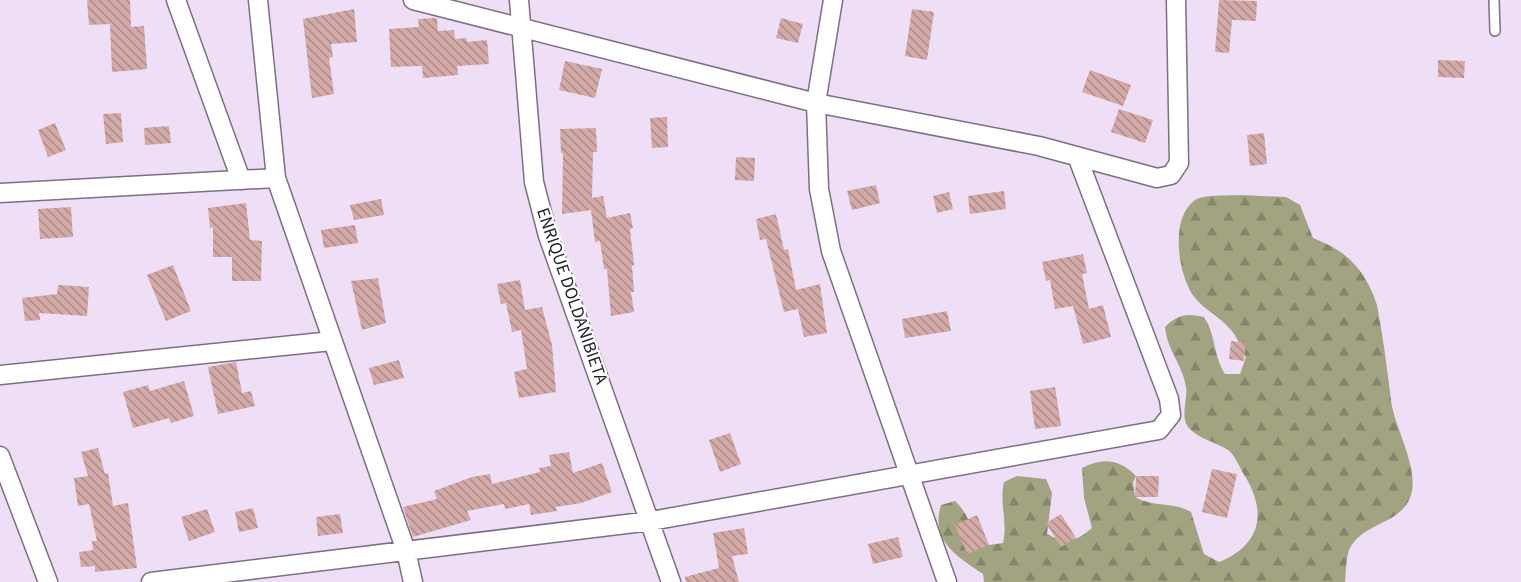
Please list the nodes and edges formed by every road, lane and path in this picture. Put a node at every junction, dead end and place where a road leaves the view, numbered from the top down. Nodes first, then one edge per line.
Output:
1 (176, 0) edge
2 (258, 0) edge
3 (413, 0) edge
4 (519, 0) edge
5 (833, 0) edge
6 (1176, 0) edge
7 (1494, 0) edge
8 (522, 30) junction
9 (1495, 31) dead end
10 (816, 104) junction
11 (1077, 156) junction
12 (276, 178) junction
13 (242, 180) junction
14 (0, 194) edge
15 (332, 341) junction
16 (0, 375) edge
17 (0, 456) edge
18 (912, 475) junction
19 (651, 521) junction
20 (406, 551) junction
21 (48, 582) edge
22 (151, 582) edge
23 (413, 582) edge
24 (671, 582) edge
25 (947, 582) edge

1 - 13 street
2 - 12 street
3 - 8 street
4 - 8 street, ENRIQUE DOLDANIBIETA
5 - 10 street
6 - 11 street
7 - 9 lane
8 - 10 street
8 - 19 street, ENRIQUE DOLDANIBIETA
10 - 11 street
10 - 18 street
11 - 18 street
12 - 13 street
12 - 15 street
13 - 14 street
15 - 16 street
15 - 20 street
17 - 21 street
18 - 19 street
18 - 25 street
19 - 20 street
19 - 24 street, ENRIQUE DOLDANIBIETA
20 - 22 street
20 - 23 street

